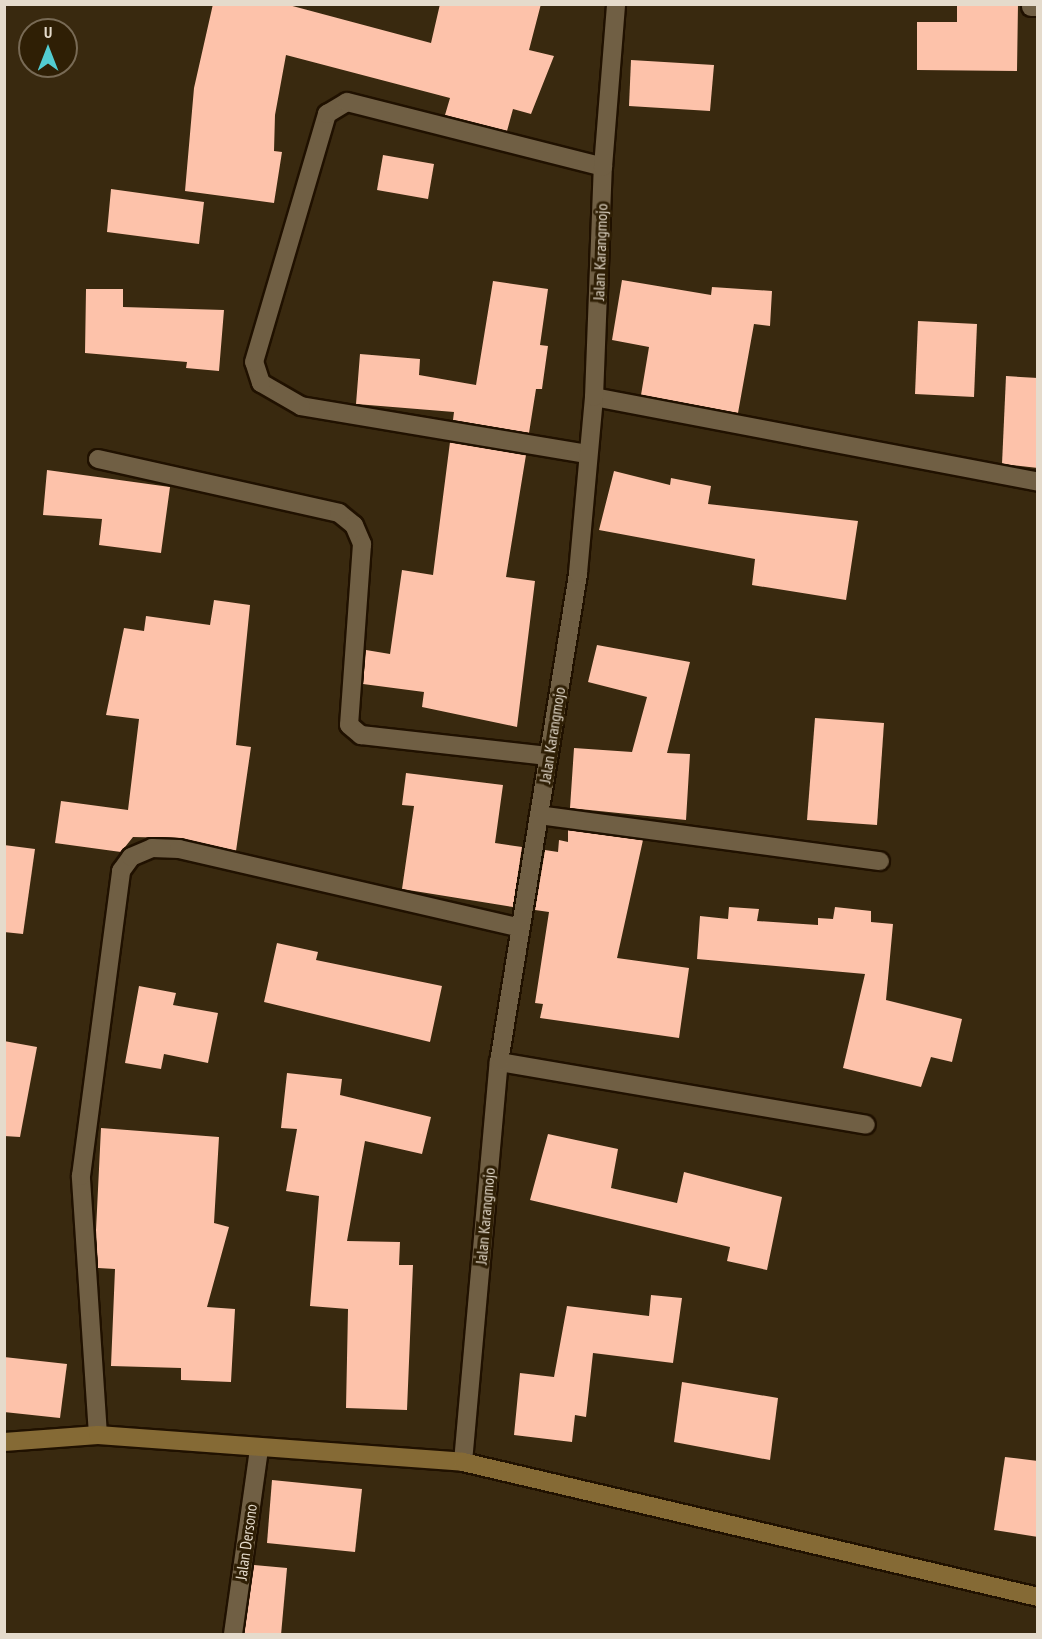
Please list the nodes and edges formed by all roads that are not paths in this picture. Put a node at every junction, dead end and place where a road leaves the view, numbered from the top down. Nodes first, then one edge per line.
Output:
1 (616, 4) edge
2 (603, 167) junction
3 (594, 397) junction
4 (587, 454) junction
5 (98, 459) dead end
6 (1038, 482) edge
7 (548, 756) junction
8 (539, 815) junction
9 (880, 861) dead end
10 (520, 928) junction
11 (499, 1062) junction
12 (866, 1125) dead end
13 (98, 1435) junction
14 (4, 1442) edge
15 (259, 1449) junction
16 (463, 1462) junction
17 (1038, 1597) edge
18 (233, 1635) edge

1 - 2 street, Jalan Karangmojo
2 - 3 street, Jalan Karangmojo
2 - 4 street
3 - 4 street, Jalan Karangmojo
3 - 6 street
4 - 7 street, Jalan Karangmojo
5 - 7 street
7 - 8 street, Jalan Karangmojo
8 - 9 street
8 - 10 street, Jalan Karangmojo
10 - 11 street, Jalan Karangmojo
10 - 13 street
11 - 12 street
11 - 16 street, Jalan Karangmojo
13 - 14 main road
13 - 15 main road
15 - 16 main road
15 - 18 street, Jalan Dersono
16 - 17 main road

